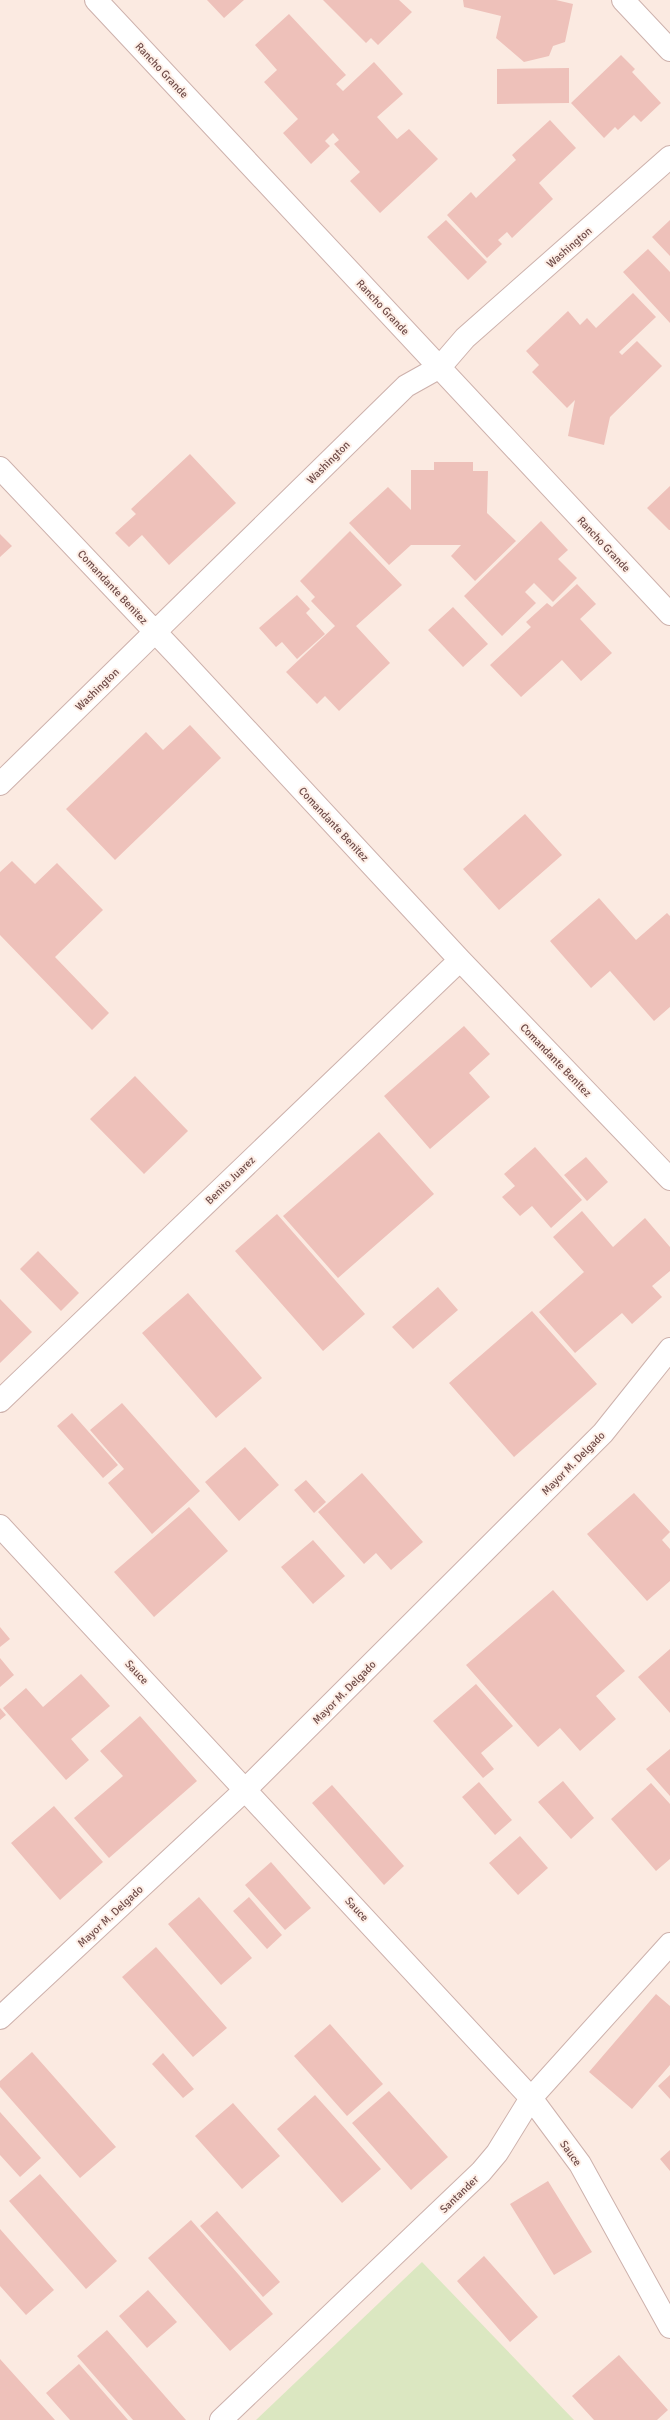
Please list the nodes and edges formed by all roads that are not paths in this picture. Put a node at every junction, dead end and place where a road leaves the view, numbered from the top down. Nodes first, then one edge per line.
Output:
1 (96, 0) edge
2 (623, 0) edge
3 (670, 50) edge
4 (670, 157) edge
5 (440, 366) junction
6 (0, 468) edge
7 (670, 614) edge
8 (156, 632) junction
9 (0, 784) edge
10 (460, 960) junction
11 (670, 1179) edge
12 (670, 1349) edge
13 (0, 1401) edge
14 (0, 1526) edge
15 (245, 1790) junction
16 (670, 1944) edge
17 (0, 2018) edge
18 (531, 2098) junction
19 (670, 2327) edge
20 (221, 2420) edge

1 - 5 street, Rancho Grande
2 - 3 street
4 - 5 street, Washington
5 - 7 street, Rancho Grande
5 - 8 street, Washington
6 - 8 street, Comandante Benitez
8 - 9 street, Washington
8 - 10 street, Comandante Benitez
10 - 11 street, Comandante Benitez
10 - 13 street, Benito Juarez
12 - 15 street, Mayor M. Delgado
14 - 15 street, Sauce
15 - 17 street, Mayor M. Delgado
15 - 18 street, Sauce
16 - 18 street, Santander
18 - 19 street, Sauce
18 - 20 street, Santander

